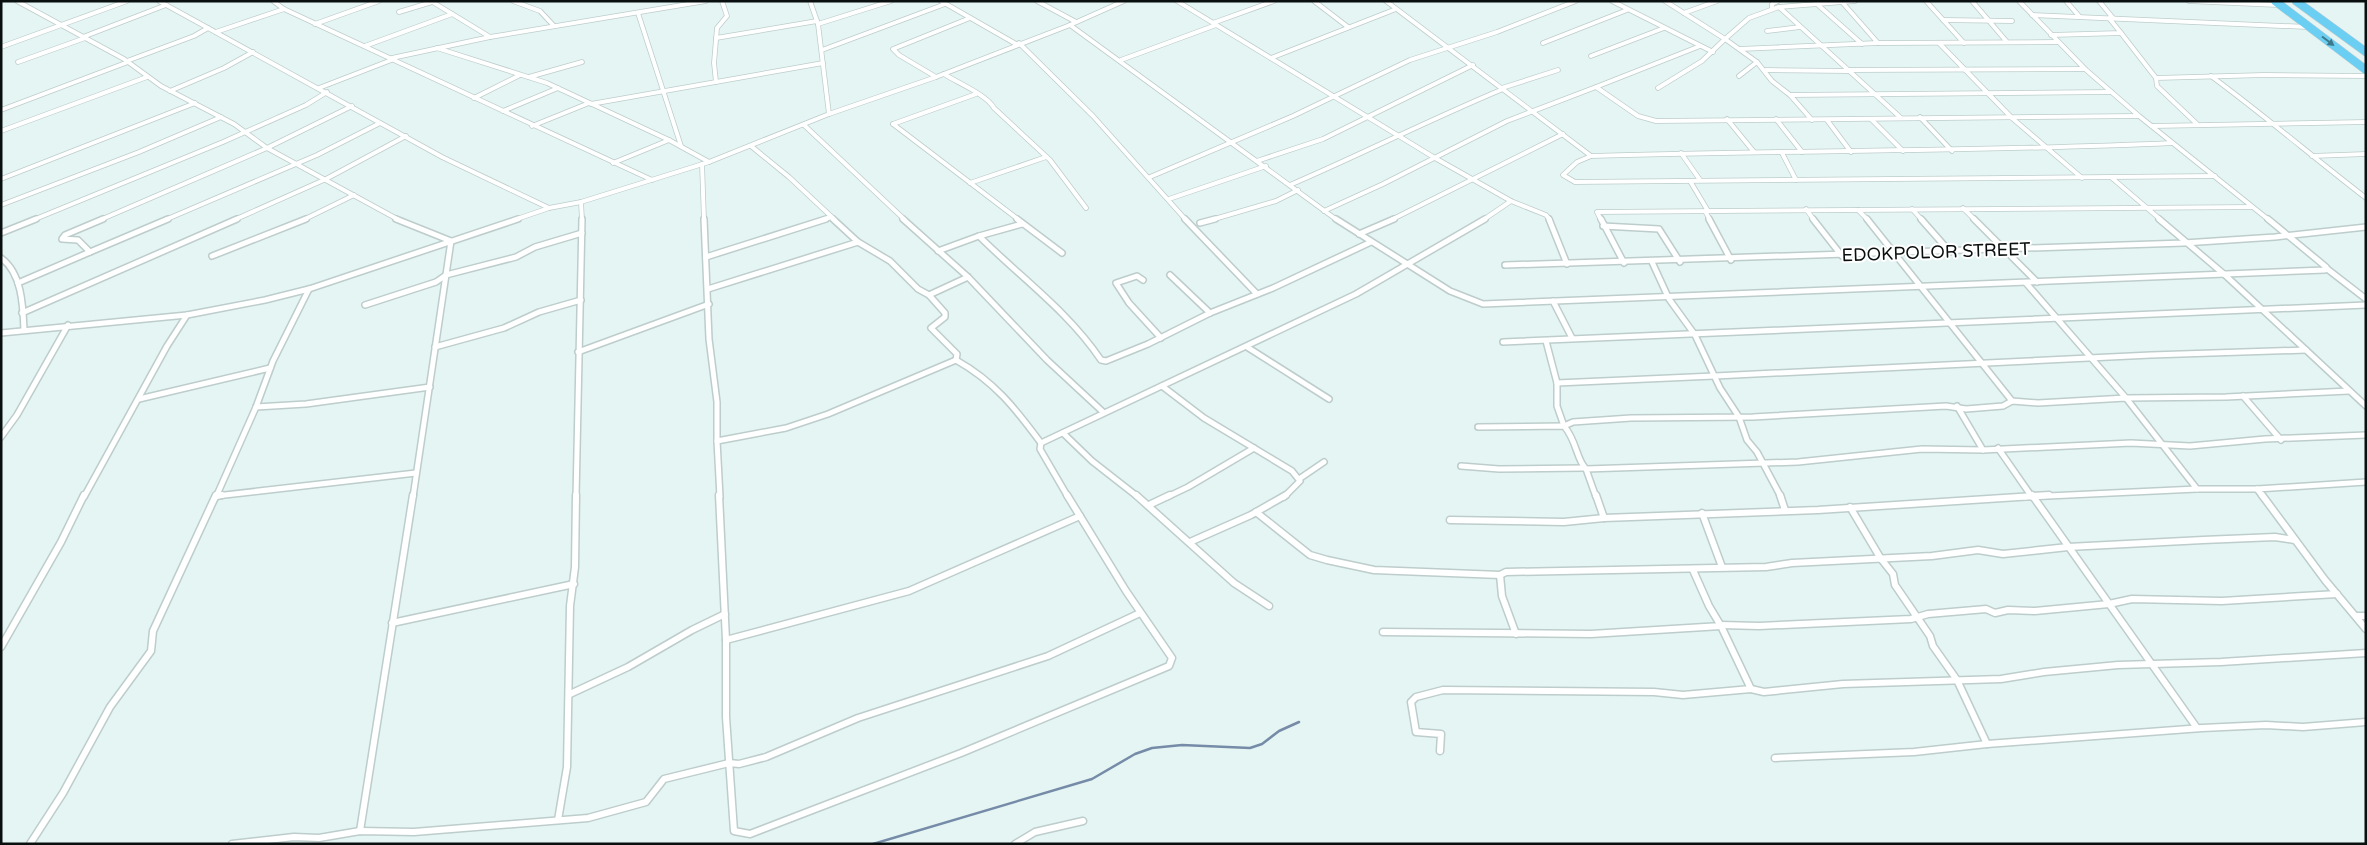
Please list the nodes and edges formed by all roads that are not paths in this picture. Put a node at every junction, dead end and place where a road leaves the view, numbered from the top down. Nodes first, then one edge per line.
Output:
1 (17, 1) edge
2 (127, 1) edge
3 (160, 1) edge
4 (273, 1) edge
5 (379, 1) edge
6 (439, 1) edge
7 (513, 1) edge
8 (706, 1) edge
9 (722, 1) edge
10 (810, 1) edge
11 (891, 1) edge
12 (940, 1) edge
13 (1037, 1) edge
14 (1124, 1) edge
15 (1178, 1) edge
16 (1274, 1) edge
17 (1314, 1) edge
18 (1386, 1) edge
19 (1576, 1) edge
20 (1612, 1) edge
21 (1665, 1) edge
22 (1717, 1) edge
23 (1778, 1) edge
24 (1856, 1) edge
25 (1926, 1) edge
26 (1972, 1) edge
27 (2018, 1) edge
28 (2066, 1) edge
29 (2099, 1) edge
30 (2189, 1) edge
31 (2296, 1) edge
32 (432, 2) edge
33 (1842, 2) edge
34 (2277, 3) edge
35 (945, 4) junction
36 (1818, 4) junction
37 (166, 5) junction
38 (1779, 7) junction
39 (1772, 8) junction
40 (284, 9) junction
41 (1396, 9) junction
42 (1627, 10) junction
43 (399, 12) dead end
44 (638, 13) junction
45 (1684, 13) junction
46 (452, 14) junction
47 (2032, 15) junction
48 (2079, 16) junction
49 (970, 18) junction
50 (2111, 18) junction
51 (1943, 20) junction
52 (1988, 21) junction
53 (2012, 21) dead end
54 (817, 22) junction
55 (1076, 22) junction
56 (315, 24) junction
57 (1214, 24) junction
58 (1070, 25) junction
59 (61, 26) junction
60 (554, 26) junction
61 (1348, 27) junction
62 (1800, 27) junction
63 (2309, 27) junction
64 (208, 28) junction
65 (1664, 28) junction
66 (1767, 31) dead end
67 (216, 32) junction
68 (2121, 33) junction
69 (2051, 35) junction
70 (84, 37) junction
71 (490, 37) junction
72 (716, 38) junction
73 (1725, 39) junction
74 (2058, 42) junction
75 (1543, 43) dead end
76 (1878, 43) junction
77 (1939, 43) junction
78 (1964, 43) junction
79 (2008, 43) junction
80 (1018, 44) junction
81 (1862, 44) junction
82 (1821, 45) junction
83 (365, 46) junction
84 (1700, 46) junction
85 (1, 47) edge
86 (436, 47) junction
87 (1448, 48) junction
88 (822, 50) junction
89 (1740, 50) junction
90 (253, 52) junction
91 (1712, 52) junction
92 (2366, 52) edge
93 (1591, 56) dead end
94 (393, 58) junction
95 (1271, 58) junction
96 (1121, 60) junction
97 (18, 62) dead end
98 (127, 62) junction
99 (582, 62) dead end
100 (1757, 62) junction
101 (822, 64) junction
102 (1473, 65) junction
103 (2086, 69) junction
104 (1558, 70) dead end
105 (1766, 70) junction
106 (1849, 70) junction
107 (1967, 70) junction
108 (2366, 70) edge
109 (520, 74) junction
110 (944, 74) junction
111 (1739, 76) dead end
112 (2210, 76) junction
113 (2366, 76) edge
114 (148, 77) junction
115 (528, 77) junction
116 (936, 78) junction
117 (2156, 78) junction
118 (716, 82) junction
119 (1596, 87) junction
120 (319, 88) junction
121 (558, 88) junction
122 (1658, 88) dead end
123 (1502, 89) junction
124 (170, 91) junction
125 (664, 91) junction
126 (327, 92) junction
127 (1988, 92) junction
128 (2112, 92) junction
129 (976, 94) junction
130 (1876, 94) junction
131 (1790, 95) junction
132 (1336, 96) junction
133 (474, 98) junction
134 (194, 103) junction
135 (590, 104) junction
136 (352, 106) junction
137 (1, 110) edge
138 (503, 111) junction
139 (1530, 111) junction
140 (829, 114) junction
141 (1368, 116) junction
142 (2138, 116) junction
143 (221, 117) junction
144 (1920, 117) junction
145 (1901, 118) junction
146 (2012, 118) junction
147 (1727, 119) junction
148 (1776, 119) junction
149 (1871, 119) junction
150 (1812, 120) junction
151 (1827, 120) junction
152 (2366, 122) edge
153 (380, 123) junction
154 (2273, 123) junction
155 (2199, 124) junction
156 (804, 125) junction
157 (532, 126) junction
158 (2151, 126) junction
159 (1, 131) edge
160 (244, 132) junction
161 (1563, 134) junction
162 (406, 136) junction
163 (1402, 136) junction
164 (669, 140) junction
165 (1232, 143) junction
166 (2172, 143) junction
167 (680, 146) junction
168 (750, 146) junction
169 (267, 148) junction
170 (2046, 149) junction
171 (1903, 151) junction
172 (1952, 151) junction
173 (1754, 152) junction
174 (1782, 152) junction
175 (1802, 152) junction
176 (1851, 152) junction
177 (1681, 153) junction
178 (2366, 154) edge
179 (1591, 156) junction
180 (2311, 156) junction
181 (1046, 157) junction
182 (1435, 158) junction
183 (1257, 161) junction
184 (613, 162) junction
185 (709, 162) junction
186 (295, 164) junction
187 (702, 164) junction
188 (1266, 166) junction
189 (2215, 176) junction
190 (1150, 177) junction
191 (2083, 178) junction
192 (2112, 178) junction
193 (1, 179) edge
194 (326, 179) junction
195 (1474, 179) junction
196 (652, 180) junction
197 (1700, 180) junction
198 (1796, 180) junction
199 (1690, 181) junction
200 (970, 183) junction
201 (1290, 185) junction
202 (1298, 190) junction
203 (354, 195) junction
204 (2366, 198) edge
205 (1168, 199) junction
206 (1511, 201) junction
207 (581, 202) junction
208 (1, 204) edge
209 (2253, 207) junction
210 (549, 208) junction
211 (1086, 208) dead end
212 (1964, 208) junction
213 (2145, 208) junction
214 (1806, 209) junction
215 (1912, 209) junction
216 (1324, 210) junction
217 (1858, 210) junction
218 (1706, 211) junction
219 (831, 217) junction
220 (1200, 223) dead end
221 (1022, 224) junction
222 (1603, 226) junction
223 (2366, 227) edge
224 (1, 233) edge
225 (582, 233) junction
226 (1359, 234) junction
227 (979, 236) junction
228 (2290, 237) junction
229 (451, 241) junction
230 (858, 242) junction
231 (1370, 242) junction
232 (2188, 244) junction
233 (2005, 249) junction
234 (938, 251) junction
235 (90, 252) junction
236 (1950, 252) junction
237 (1062, 254) dead end
238 (1896, 254) junction
239 (212, 256) dead end
240 (1842, 256) junction
241 (706, 257) junction
242 (1, 258) edge
243 (1731, 260) junction
244 (1652, 262) junction
245 (1680, 262) junction
246 (1408, 263) junction
247 (1624, 263) junction
248 (1567, 264) junction
249 (1504, 265) dead end
250 (2326, 268) junction
251 (446, 275) junction
252 (1170, 275) dead end
253 (2225, 275) junction
254 (968, 277) junction
255 (1143, 280) dead end
256 (2037, 282) junction
257 (18, 283) junction
258 (2026, 283) junction
259 (1922, 286) junction
260 (309, 288) junction
261 (708, 289) junction
262 (1257, 294) junction
263 (929, 295) junction
264 (1669, 298) junction
265 (2366, 299) edge
266 (581, 300) junction
267 (1552, 301) junction
268 (709, 304) junction
269 (365, 305) dead end
270 (2366, 305) edge
271 (2264, 311) junction
272 (22, 313) junction
273 (1210, 313) junction
274 (187, 315) junction
275 (2059, 319) junction
276 (1952, 323) junction
277 (68, 325) junction
278 (24, 330) junction
279 (1, 333) edge
280 (1695, 335) junction
281 (1161, 338) junction
282 (1572, 338) junction
283 (1546, 341) junction
284 (1503, 342) dead end
285 (435, 347) junction
286 (1247, 347) junction
287 (2306, 350) junction
288 (578, 352) junction
289 (2091, 358) junction
290 (956, 360) junction
291 (1980, 363) junction
292 (270, 368) junction
293 (1715, 376) junction
294 (1557, 383) junction
295 (1162, 386) junction
296 (430, 387) junction
297 (2349, 391) junction
298 (2243, 396) junction
299 (2126, 398) junction
300 (139, 399) junction
301 (1329, 399) dead end
302 (2012, 401) junction
303 (1957, 406) junction
304 (2366, 406) edge
305 (256, 407) junction
306 (1103, 412) junction
307 (1739, 417) junction
308 (1564, 426) junction
309 (1478, 427) dead end
310 (1063, 433) junction
311 (2364, 435) edge
312 (1, 437) edge
313 (2281, 440) junction
314 (717, 441) junction
315 (2366, 442) edge
316 (1041, 443) junction
317 (2162, 444) junction
318 (1254, 448) junction
319 (1998, 448) junction
320 (1983, 450) junction
321 (1324, 462) dead end
322 (1761, 462) junction
323 (1461, 466) dead end
324 (1585, 468) junction
325 (416, 473) junction
326 (1299, 480) junction
327 (2366, 482) edge
328 (2197, 489) junction
329 (2257, 489) junction
330 (216, 496) junction
331 (2032, 496) junction
332 (1148, 505) junction
333 (1850, 507) junction
334 (1785, 510) junction
335 (1256, 512) junction
336 (1702, 513) junction
337 (1080, 516) junction
338 (1604, 518) junction
339 (1450, 520) dead end
340 (2295, 540) junction
341 (1190, 542) junction
342 (2068, 547) junction
343 (1881, 560) junction
344 (1722, 567) junction
345 (1693, 570) junction
346 (1500, 575) junction
347 (574, 584) junction
348 (2337, 594) junction
349 (2109, 604) junction
350 (1270, 606) dead end
351 (1140, 613) junction
352 (725, 614) junction
353 (2356, 616) junction
354 (2366, 616) edge
355 (1918, 618) junction
356 (392, 623) junction
357 (1721, 626) junction
358 (2366, 629) edge
359 (1383, 632) dead end
360 (1516, 634) junction
361 (726, 640) junction
362 (1, 647) edge
363 (2366, 653) edge
364 (2151, 664) junction
365 (1957, 680) junction
366 (1751, 689) junction
367 (570, 694) junction
368 (2366, 722) edge
369 (2197, 728) junction
370 (1986, 744) junction
371 (1440, 751) dead end
372 (1776, 758) dead end
373 (729, 763) junction
374 (558, 820) junction
375 (1083, 821) dead end
376 (360, 831) junction
377 (30, 844) edge
378 (232, 844) edge
379 (1015, 844) edge

1 - 59 street
2 - 59 street
3 - 37 street
4 - 40 street
5 - 56 street
6 - 32 street
7 - 60 street
8 - 44 street
9 - 72 street
10 - 54 street
11 - 54 street
12 - 35 street
13 - 55 street
14 - 55 street
15 - 57 street
16 - 57 street
17 - 61 street
18 - 41 street
19 - 87 street
20 - 42 street
21 - 45 street
22 - 45 street
23 - 39 street
24 - 33 street
25 - 51 street
26 - 52 street
27 - 47 street
28 - 48 street
29 - 50 street
30 - 34 street
31 - 92 highway
32 - 43 street
32 - 46 street
33 - 36 street
33 - 76 street
34 - 63 highway
35 - 49 street
35 - 88 street
36 - 38 street
36 - 81 street
37 - 64 street
37 - 70 street
38 - 39 street
38 - 62 street
39 - 73 street
40 - 56 street
40 - 67 street
41 - 61 street
41 - 87 street
42 - 65 street
42 - 75 street
44 - 60 street
44 - 125 street
45 - 73 street
46 - 71 street
46 - 83 street
47 - 48 street
47 - 69 street
48 - 50 street
49 - 80 street
49 - 116 street
50 - 63 street
50 - 68 street
51 - 52 street
51 - 78 street
52 - 53 street
52 - 79 street
54 - 72 street
54 - 88 street
55 - 58 street
56 - 83 street
57 - 95 street
57 - 96 street
58 - 80 street
58 - 96 street
59 - 70 street
59 - 85 street
60 - 71 street
61 - 95 street
62 - 66 street
62 - 82 street
63 -> 108 highway
64 - 67 street
64 - 98 street
65 - 84 street
65 - 93 street
67 - 90 street
68 - 69 street
68 - 117 street
69 - 74 street
70 - 97 street
70 - 98 street
71 - 86 street
72 - 118 street
73 - 89 street
73 - 91 street
74 - 79 street
74 - 103 street
76 - 77 street
76 - 81 street
77 - 78 street
77 - 107 street
78 - 79 street
80 - 110 street
80 - 190 street
81 - 82 street
82 - 89 street
82 - 106 street
83 - 94 street
84 - 91 street
84 - 119 street
86 - 94 street
86 - 109 street
87 - 102 street
87 - 132 street
88 - 101 street
89 - 100 street
90 - 120 street
90 - 124 street
91 - 122 street
94 - 120 street
94 - 133 street
95 - 132 street
96 - 165 street
98 - 114 street
98 - 137 street
99 - 115 street
100 - 105 street
100 - 111 street
101 - 118 street
101 - 140 street
102 - 123 street
102 - 141 street
103 - 107 street
103 - 128 street
104 - 123 street
105 - 106 street
105 - 131 street
106 - 107 street
106 - 130 street
107 - 127 street
109 - 115 street
109 - 133 street
110 - 116 street
110 - 129 street
112 - 113 street
112 - 117 street
112 - 154 street
114 - 124 street
114 - 159 street
115 - 121 street
116 - 140 street
117 - 155 street
118 - 125 street
119 - 139 street
119 - 147 street
120 - 126 street
121 - 135 street
121 - 138 street
123 - 139 street
123 - 163 street
124 - 134 street
125 - 135 street
125 - 167 street
126 - 136 street
126 - 160 street
127 - 128 street
127 - 130 street
127 - 146 street
128 - 142 street
129 - 181 street
129 - 200 street
130 - 131 street
130 - 145 street
131 - 150 street
132 - 141 street
132 - 165 street
133 - 138 street
134 - 143 street
134 - 193 street
135 - 157 street
135 - 164 street
136 - 153 street
136 - 169 street
138 - 157 street
139 - 161 street
139 - 182 street
140 - 156 street
141 - 163 street
141 - 183 street
142 - 146 street
142 - 158 street
143 - 160 street
143 - 208 street
144 - 145 street
144 - 146 street
144 - 172 street
145 - 149 street
146 - 170 street
147 - 148 street
147 - 173 street
148 - 150 street
148 - 175 street
149 - 151 street
149 - 171 street
150 - 151 street
151 - 176 street
152 - 154 street
153 - 162 street
153 - 186 street
154 - 155 street
154 - 180 street
155 - 158 street
156 - 168 street
156 - 234 street
157 - 184 street
158 - 166 street
160 - 169 street
160 - 224 street
161 - 179 street
161 - 195 street
162 - 194 street
162 - 210 street
163 - 182 street
163 - 201 street
164 - 167 street
164 - 184 street
165 - 183 street
165 - 190 street
166 - 170 street
166 - 189 street
167 - 185 street
168 - 185 street
168 - 219 street
169 - 186 street
169 - 235 street
170 - 172 street
170 - 191 street
171 - 172 street
171 - 176 street
173 - 174 street
173 - 177 street
174 - 175 street
174 - 198 street
175 - 176 street
177 - 179 street
177 - 197 street
178 - 180 street
179 - 199 street
180 - 204 street
181 - 200 street
181 - 211 street
182 - 195 street
182 - 216 street
183 - 188 street
184 - 196 street
185 - 187 street
186 - 194 street
186 - 235 street
187 - 196 street
187 - 241 street
188 - 201 street
188 - 205 street
189 - 192 street
189 - 209 street
190 - 205 street
191 - 192 street
191 - 198 street
192 - 213 street
194 - 203 street
194 - 272 street
195 - 206 street
195 - 226 street
196 - 207 street
197 - 198 street
197 - 199 street
199 - 218 street
200 - 221 street
201 - 202 street
202 - 216 street
202 - 220 street
203 - 229 street
203 - 239 street
205 - 262 street
206 - 246 street
206 - 248 street
207 - 210 street
207 - 225 street
209 - 213 street
209 - 228 street
210 - 229 street
212 - 213 street
212 - 215 street
212 - 233 street
213 - 232 street
214 - 217 street
214 - 218 street
214 - 240 street
215 - 217 street
215 - 236 street
216 - 226 street
217 - 238 street
218 - 222 street
218 - 243 street
219 - 230 street
219 - 241 street
221 - 227 street
221 - 237 street
222 - 245 street
222 - 247 street
223 - 228 street, EDOKPOLOR STREET
225 - 251 street
225 - 266 street
226 - 231 street
227 - 234 street
227 - 281 street
228 - 232 street, EDOKPOLOR STREET
228 - 250 street
229 - 251 street
229 - 260 street
230 - 261 street
230 - 263 street
231 - 246 street
231 - 262 street
232 - 233 street, EDOKPOLOR STREET
232 - 253 street
233 - 236 street, EDOKPOLOR STREET
233 - 256 street
234 - 254 street
235 - 257 street
236 - 238 street, EDOKPOLOR STREET
238 - 240 street, EDOKPOLOR STREET
238 - 259 street
240 - 243 street, EDOKPOLOR STREET
241 - 261 street
242 - 257 street
243 - 245 street, EDOKPOLOR STREET
244 - 245 street, EDOKPOLOR STREET
244 - 247 street, EDOKPOLOR STREET
244 - 264 street
246 - 267 street
246 - 286 street
247 - 248 street, EDOKPOLOR STREET
248 - 249 street, EDOKPOLOR STREET
250 - 253 street
250 - 265 street
251 - 269 street
251 - 285 street
252 - 273 street
253 - 256 street
253 - 271 street
254 - 263 street
254 - 306 street
255 - 281 street
256 - 258 street
257 - 272 street
258 - 259 street
258 - 275 street
259 - 264 street
259 - 276 street
260 - 274 street
260 - 292 street
261 - 268 street
262 - 273 street
263 - 290 street
264 - 267 street
264 - 280 street
266 - 285 street
266 - 288 street
267 - 282 street
268 - 288 street
268 - 314 street
270 - 271 street
271 - 275 street
271 - 287 street
272 - 278 street
273 - 281 street
274 - 277 street
274 - 300 street
275 - 276 street
275 - 289 street
276 - 280 street
276 - 291 street
277 - 278 street
277 - 312 street
278 - 279 street
280 - 282 street
280 - 293 street
282 - 283 street
283 - 284 street
283 - 294 street
285 - 296 street
286 - 295 street
286 - 301 street
287 - 289 street
287 - 297 street
288 - 347 street
289 - 291 street
289 - 299 street
290 - 314 street
290 - 316 street
291 - 293 street
291 - 302 street
292 - 300 street
292 - 305 street
293 - 294 street
293 - 307 street
294 - 308 street
295 - 306 street
295 - 318 street
296 - 305 street
296 - 325 street
297 - 298 street
297 - 304 street
298 - 299 street
298 - 313 street
299 - 302 street
299 - 317 street
300 - 362 street
302 - 303 street
303 - 307 street
303 - 320 street
305 - 330 street
306 - 310 street
307 - 308 street
307 - 322 street
308 - 309 street
308 - 324 street
310 - 316 street
310 - 332 street
311 - 313 street
311 - 315 street
313 - 317 street
314 - 352 street
316 - 337 street
317 - 319 street
317 - 328 street
318 - 326 street
318 - 332 street
319 - 320 street
319 - 331 street
320 - 322 street
321 - 326 street
322 - 324 street
322 - 334 street
323 - 324 street
324 - 338 street
325 - 330 street
325 - 356 street
326 - 335 street
327 - 329 street
328 - 329 street
328 - 331 street
329 - 340 street
330 - 377 street
331 - 333 street
331 - 342 street
332 - 341 street
333 - 334 street
333 - 343 street
334 - 336 street
335 - 341 street
335 - 346 street
336 - 338 street
336 - 344 street
337 - 351 street
337 - 361 street
338 - 339 street
340 - 342 street
340 - 348 street
341 - 350 street
342 - 343 street
342 - 349 street
343 - 344 street
343 - 355 street
344 - 345 street
345 - 346 street
345 - 357 street
346 - 360 street
347 - 356 street
347 - 367 street
348 - 349 street
348 - 353 street
349 - 355 street
349 - 364 street
351 - 373 street
351 - 373 street
352 - 361 street
352 - 367 street
353 - 354 street
353 - 358 street
355 - 357 street
355 - 365 street
356 - 376 street
357 - 360 street
357 - 366 street
359 - 360 street
361 - 373 street
363 - 364 street
364 - 365 street
364 - 369 street
365 - 366 street
365 - 370 street
366 - 371 street
367 - 374 street
368 - 369 street
369 - 370 street
370 - 372 street
373 - 374 street
374 - 376 street
375 - 379 street
376 - 378 street

